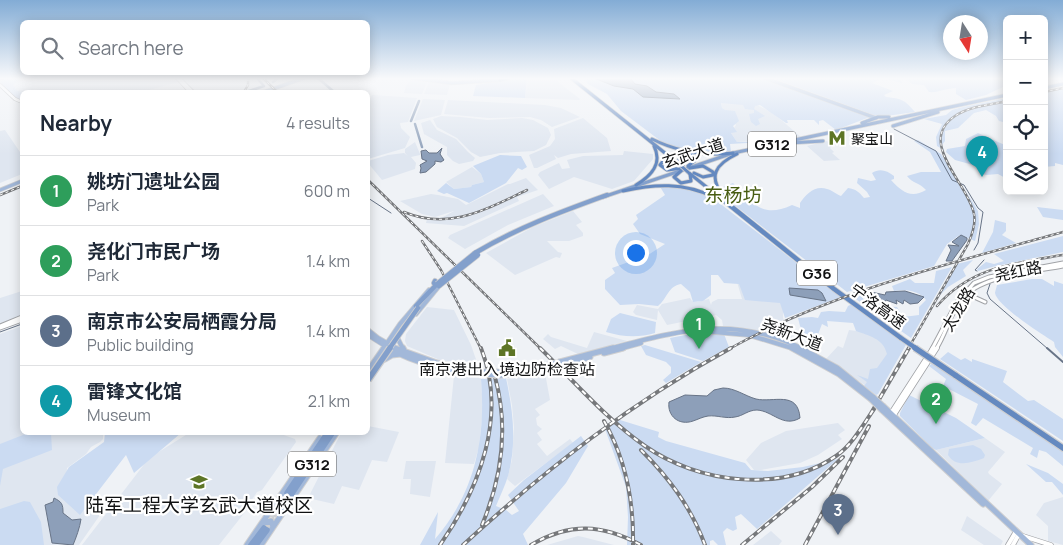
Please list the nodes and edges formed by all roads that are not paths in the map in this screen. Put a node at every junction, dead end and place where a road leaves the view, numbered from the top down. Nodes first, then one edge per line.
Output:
1 (604, 103) edge
2 (607, 103) edge
3 (836, 103) edge
4 (836, 103) edge
5 (969, 103) edge
6 (974, 103) edge
7 (944, 110) junction
8 (920, 113) junction
9 (868, 115) junction
10 (882, 120) junction
11 (862, 126) junction
12 (892, 126) dead end
13 (849, 128) junction
14 (651, 140) junction
15 (823, 141) dead end
16 (785, 144) junction
17 (735, 154) junction
18 (685, 168) junction
19 (20, 181) edge
20 (636, 185) junction
21 (0, 189) edge
22 (623, 191) junction
23 (605, 197) junction
24 (734, 206) junction
25 (742, 216) junction
26 (1063, 264) edge
27 (975, 284) junction
28 (436, 286) junction
29 (965, 296) junction
30 (985, 302) dead end
31 (417, 307) junction
32 (20, 320) edge
33 (0, 327) edge
34 (370, 332) edge
35 (370, 336) edge
36 (902, 337) junction
37 (398, 338) junction
38 (385, 344) junction
39 (393, 348) junction
40 (404, 353) junction
41 (385, 358) junction
42 (370, 368) edge
43 (370, 373) edge
44 (370, 379) edge
45 (370, 379) edge
46 (883, 408) junction
47 (892, 414) junction
48 (322, 435) edge
49 (326, 435) edge
50 (331, 435) edge
51 (335, 435) edge
52 (1063, 446) edge
53 (288, 496) junction
54 (266, 528) junction
55 (1018, 534) junction
56 (247, 545) edge
57 (251, 545) edge
58 (256, 545) edge
59 (261, 545) edge
60 (1008, 545) edge
61 (1013, 545) edge
62 (1029, 545) edge
63 (1051, 545) edge

1 - 14 highway, 宁洛高速 / G36
2 - 14 highway, 宁洛高速 / G36
3 - 9 main road
4 - 10 main road
5 - 8 highway, 玄武大道
6 - 7 highway, 玄武大道
7 - 10 highway, 玄武大道
7 - 12 highway
8 - 10 highway, 玄武大道
8 - 10 highway
9 - 10 main road
9 - 13 highway
10 - 11 highway, 玄武大道
10 - 11 highway
11 - 13 highway, 玄武大道 / G312
11 - 16 highway, 玄武大道 / G312
13 - 17 highway, 玄武大道 / G312
14 - 17 highway
14 - 18 highway, 宁洛高速 / G36
14 - 20 highway
15 - 16 highway
16 - 17 highway, 玄武大道 / G312
17 - 18 highway, 玄武大道 / G312
17 - 24 highway
18 - 18 highway
18 - 18 highway
18 - 18 highway
18 - 20 highway, 玄武大道 / G312
18 - 22 highway, 玄武大道 / G312
18 - 24 highway, 宁洛高速 / G36
18 - 25 highway, 宁洛高速 / G36
19 - 21 main road
20 - 23 highway, 玄武大道 / G312
22 - 23 highway, 玄武大道 / G312
22 - 25 highway
23 - 28 highway, 玄武大道 / G312, bridge
24 - 36 highway, 宁洛高速 / G36
25 - 36 highway, 宁洛高速 / G36
26 - 27 main road, 尧红路
27 - 29 main road, 太龙路
27 - 47 main road, 太龙路
28 - 31 highway, G312
28 - 37 main road
28 - 38 main road
29 - 30 main road
29 - 47 main road, 太龙路
31 - 43 highway, G312, bridge
31 - 44 highway, G312, bridge
32 - 33 main road
34 - 38 main road
35 - 38 main road
36 - 52 highway, 宁洛高速 / G36, bridge
37 - 39 main road
37 - 40 main road
38 - 39 main road, 尧新大道
38 - 42 main road
39 - 40 main road, 尧新大道
39 - 41 main road
40 - 41 main road
40 - 46 main road, 尧新大道, bridge
41 - 45 main road
46 - 47 main road, 尧新大道
46 - 55 main road, 尧新大道
47 - 55 main road, 尧新大道
48 - 53 main road
49 - 53 highway, G312
50 - 53 highway, G312
51 - 53 main road
53 - 54 main road
53 - 54 main road
54 - 56 main road
54 - 57 highway
54 - 58 highway
54 - 59 main road
55 - 60 main road
55 - 61 main road
55 - 62 main road, 尧新大道
55 - 63 main road

